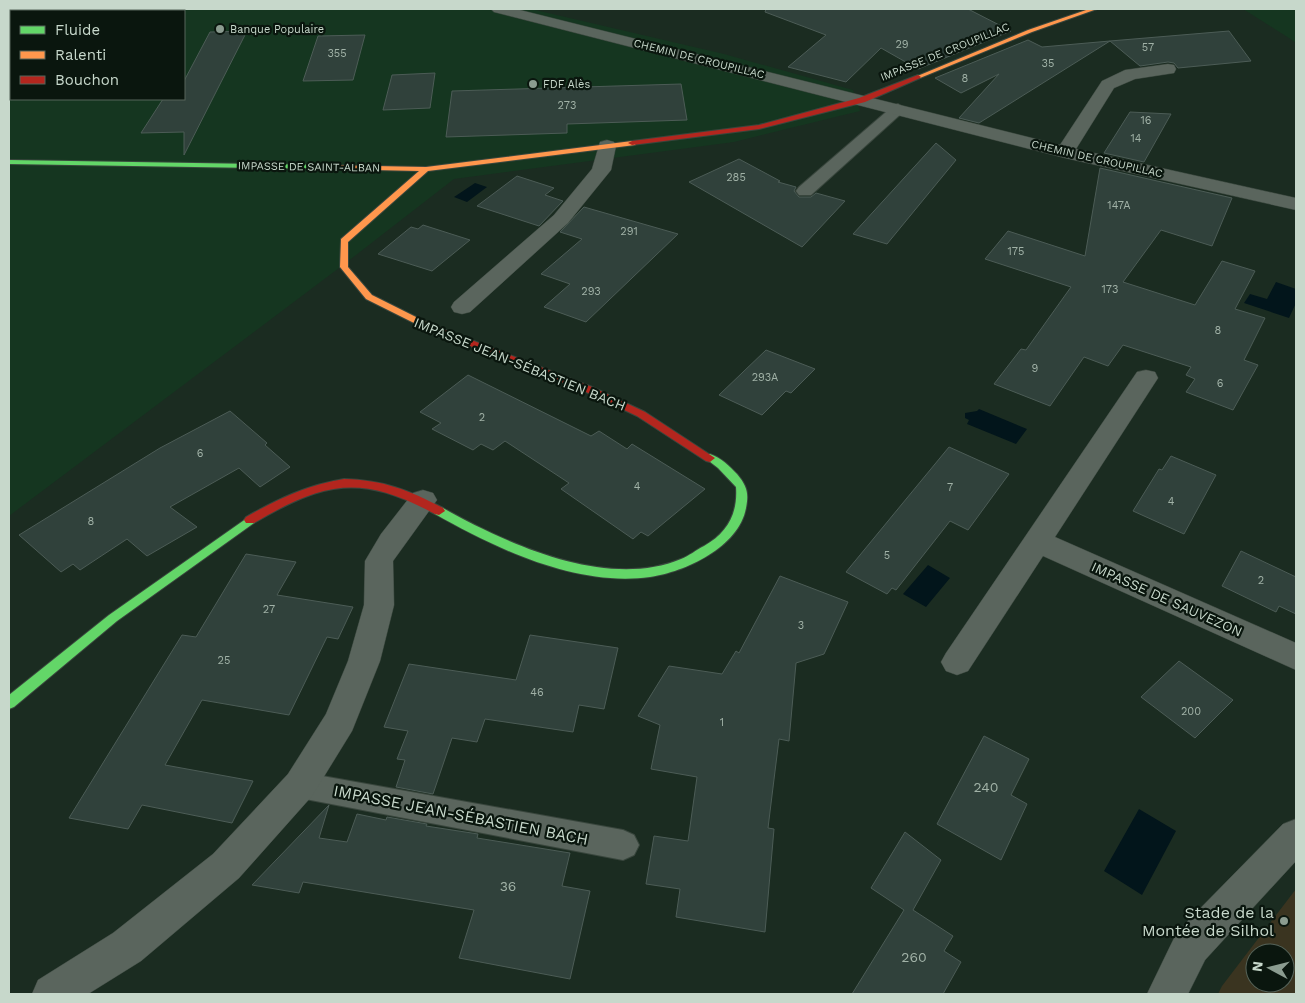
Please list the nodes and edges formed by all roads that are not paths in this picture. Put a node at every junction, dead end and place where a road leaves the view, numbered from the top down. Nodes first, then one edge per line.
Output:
1 (499, 9) edge
2 (1094, 9) edge
3 (1168, 69) dead end
4 (862, 100) junction
5 (898, 109) junction
6 (607, 146) junction
7 (1065, 152) junction
8 (9, 162) edge
9 (426, 169) junction
10 (805, 191) dead end
11 (1296, 204) edge
12 (462, 307) dead end
13 (1146, 378) dead end
14 (423, 500) junction
15 (1037, 541) junction
16 (1296, 657) edge
17 (957, 662) dead end
18 (9, 703) edge
19 (300, 785) junction
20 (1296, 836) edge
21 (623, 845) dead end
22 (52, 994) edge
23 (1167, 994) edge

1 - 4 street, CHEMIN DE CROUPILLAC
2 - 4 street, IMPASSE DE CROUPILLAC
3 - 7 street
4 - 5 street, CHEMIN DE CROUPILLAC
4 - 6 street, IMPASSE DE SAINT-ALBAN
5 - 7 street, CHEMIN DE CROUPILLAC
5 - 10 lane
6 - 9 street, IMPASSE DE SAINT-ALBAN
6 - 12 street
7 - 11 street, CHEMIN DE CROUPILLAC
8 - 9 street, IMPASSE DE SAINT-ALBAN
9 - 14 street, IMPASSE JEAN-SÉBASTIEN BACH
13 - 15 street
14 - 18 street, IMPASSE JEAN-SÉBASTIEN BACH
14 - 19 street
15 - 16 street, IMPASSE DE SAUVEZON
15 - 17 street
19 - 21 lane, IMPASSE JEAN-SÉBASTIEN BACH
19 - 22 street
20 - 23 street

